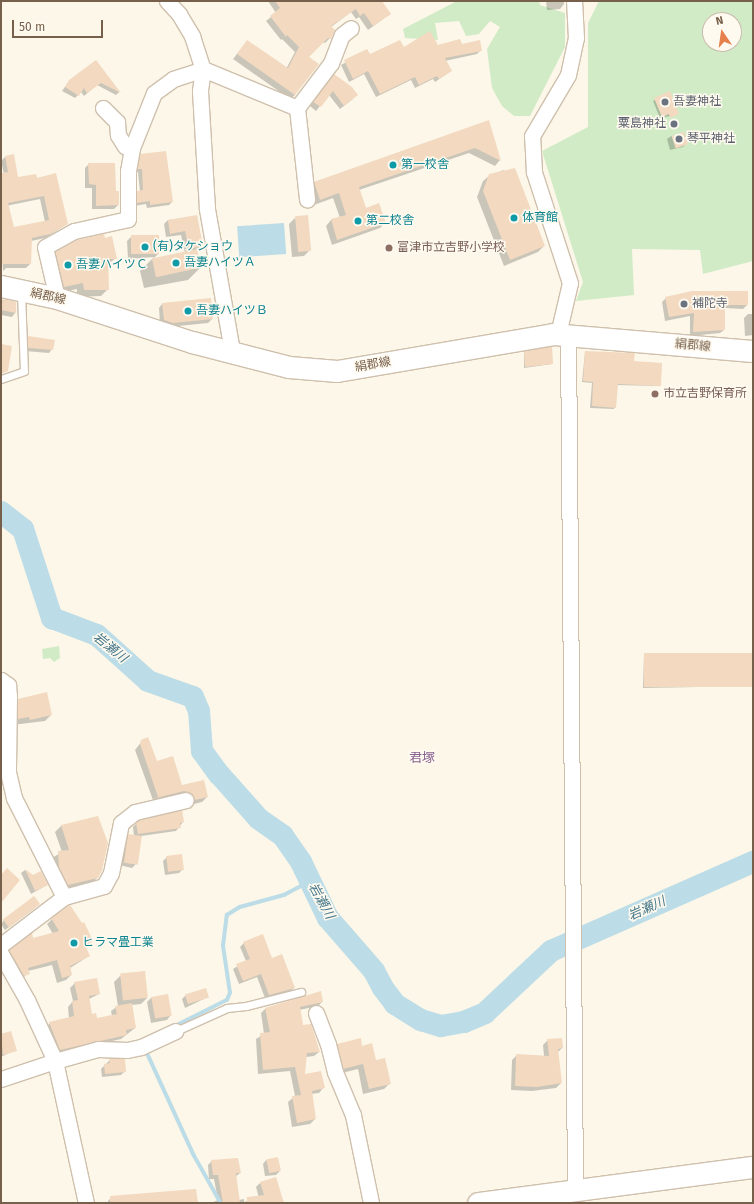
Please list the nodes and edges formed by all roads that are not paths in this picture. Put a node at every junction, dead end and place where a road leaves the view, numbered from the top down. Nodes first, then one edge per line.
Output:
1 (167, 1) edge
2 (574, 1) edge
3 (351, 28) dead end
4 (203, 69) junction
5 (104, 108) dead end
6 (297, 108) junction
7 (132, 148) junction
8 (307, 199) dead end
9 (11, 289) edge
10 (57, 298) junction
11 (563, 334) junction
12 (232, 351) junction
13 (753, 351) edge
14 (1, 379) edge
15 (1, 680) edge
16 (186, 800) dead end
17 (64, 897) junction
18 (1, 945) edge
19 (1, 954) edge
20 (301, 992) dead end
21 (316, 1013) dead end
22 (176, 1031) joint
23 (55, 1062) junction
24 (1, 1079) edge
25 (753, 1167) edge
26 (575, 1191) junction
27 (86, 1203) edge
28 (371, 1203) edge
29 (478, 1203) edge

1 - 4 street
2 - 11 street
3 - 6 street
4 - 6 street
4 - 7 street
4 - 12 street
5 - 7 street
6 - 8 street
7 - 10 street
9 - 10 main road, 絹郡線
9 - 14 lane
10 - 12 main road, 絹郡線
11 - 12 main road, 絹郡線
11 - 13 main road, 絹郡線
11 - 26 street
15 - 17 street
16 - 17 street
17 - 18 street
19 - 23 street
20 - 22 lane
21 - 28 street
22 - 23 street
23 - 24 street
23 - 27 street
25 - 26 main road
26 - 29 main road

